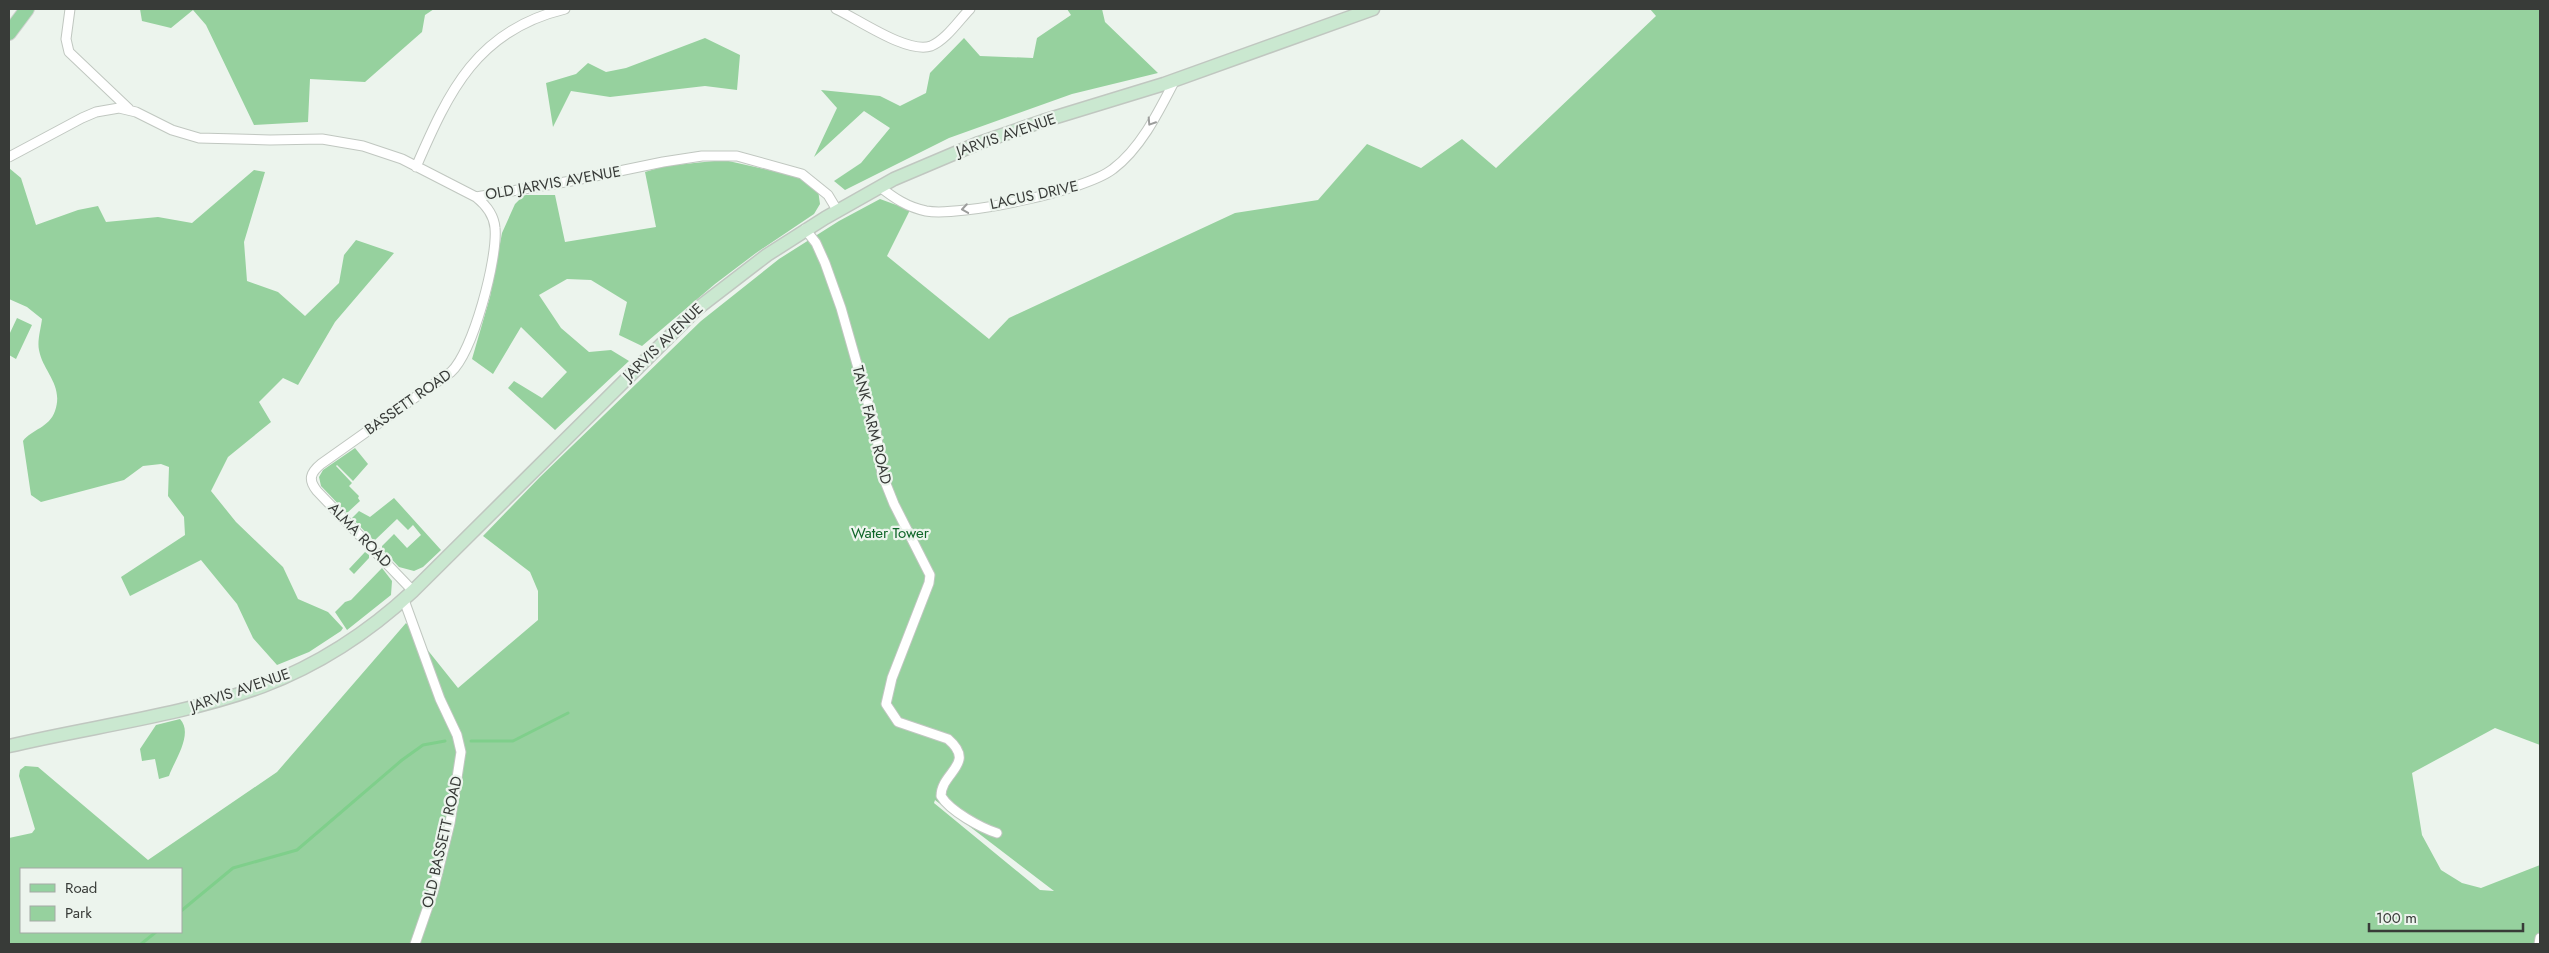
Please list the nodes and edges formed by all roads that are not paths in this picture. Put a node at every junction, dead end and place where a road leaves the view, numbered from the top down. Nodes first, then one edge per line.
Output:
1 (27, 9) edge
2 (70, 9) edge
3 (566, 9) edge
4 (836, 9) edge
5 (970, 9) edge
6 (1373, 9) edge
7 (9, 33) edge
8 (1175, 80) junction
9 (129, 109) junction
10 (9, 157) edge
11 (416, 167) junction
12 (880, 187) junction
13 (476, 197) junction
14 (837, 210) junction
15 (805, 229) junction
16 (311, 477) joint
17 (408, 596) junction
18 (9, 746) edge
19 (997, 833) dead end
20 (2540, 938) edge
21 (415, 944) edge
22 (2539, 944) edge

1 - 7 main road
2 - 9 street, OLD JARVIS AVENUE
3 - 11 street
4 - 5 street
6 - 8 street, JARVIS AVENUE
8 - 12 street, JARVIS AVENUE
8 -> 12 street, LACUS DRIVE
9 - 10 street
9 - 11 street, OLD JARVIS AVENUE
11 - 13 street, OLD JARVIS AVENUE
12 - 14 street, JARVIS AVENUE
13 - 14 street, OLD JARVIS AVENUE
13 - 16 street, BASSETT ROAD
14 - 15 street, JARVIS AVENUE
15 - 17 street, JARVIS AVENUE
15 - 19 street, TANK FARM ROAD
16 - 17 street, ALMA ROAD
17 - 18 street, JARVIS AVENUE
17 - 21 street, OLD BASSETT ROAD
20 - 22 street

